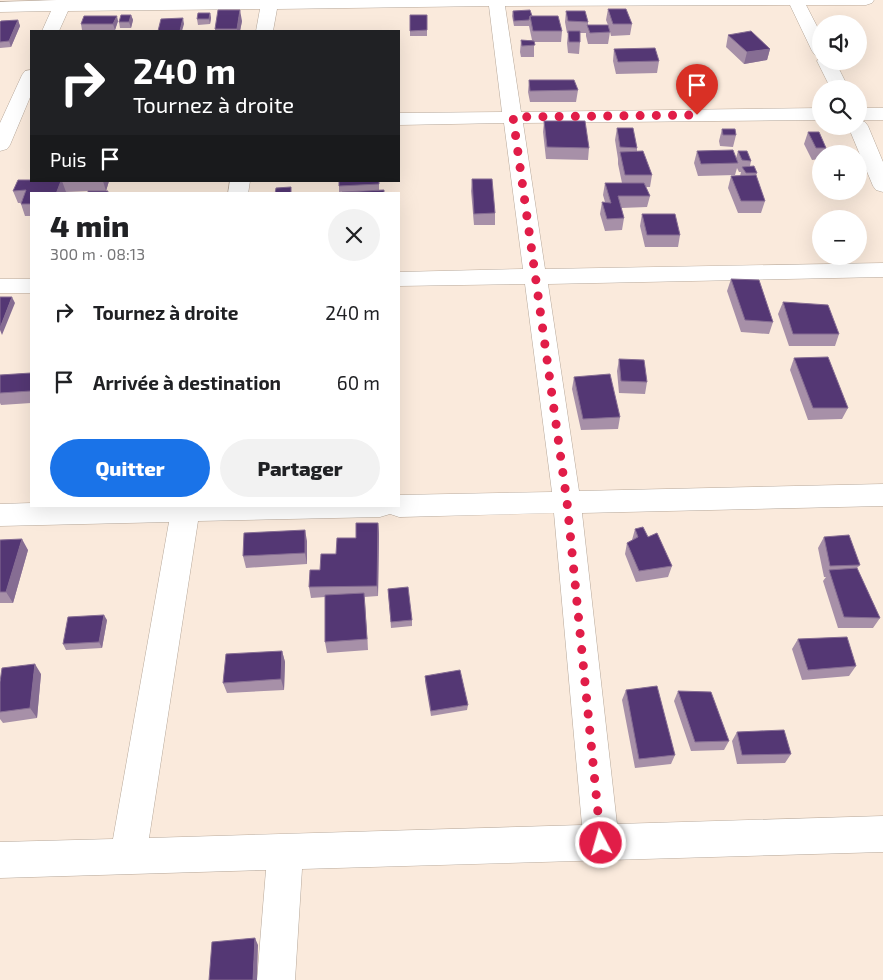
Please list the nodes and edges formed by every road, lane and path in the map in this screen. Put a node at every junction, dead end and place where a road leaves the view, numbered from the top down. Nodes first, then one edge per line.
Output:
1 (496, 0) edge
2 (866, 0) edge
3 (698, 1) edge
4 (796, 1) edge
5 (269, 2) edge
6 (63, 3) edge
7 (0, 7) edge
8 (51, 30) edge
9 (265, 30) edge
10 (812, 33) edge
11 (30, 77) edge
12 (812, 114) edge
13 (867, 114) edge
14 (883, 114) edge
15 (513, 117) junction
16 (400, 119) edge
17 (30, 124) edge
18 (4, 125) edge
19 (862, 135) edge
20 (0, 145) edge
21 (883, 186) edge
22 (883, 270) edge
23 (536, 276) junction
24 (400, 279) edge
25 (0, 286) edge
26 (30, 286) edge
27 (883, 495) edge
28 (567, 502) junction
29 (400, 506) edge
30 (282, 507) edge
31 (185, 508) edge
32 (0, 515) edge
33 (883, 834) edge
34 (601, 843) junction
35 (285, 852) junction
36 (128, 856) junction
37 (0, 860) edge
38 (276, 980) edge

1 - 3 street
1 - 5 street
1 - 15 street
2 - 4 street
3 - 4 street
4 - 10 street
5 - 6 street
5 - 9 street
6 - 7 street
6 - 8 street
11 - 18 street
12 - 15 street
13 - 14 street
15 - 16 street
15 - 23 street
17 - 18 street
18 - 20 street
19 - 21 street
22 - 23 street
23 - 24 street
23 - 28 street
25 - 26 street
27 - 28 street
28 - 29 street
28 - 34 street
30 - 31 street
31 - 32 street
31 - 36 street
33 - 34 street
34 - 35 street
35 - 36 street
35 - 38 street
36 - 37 street

